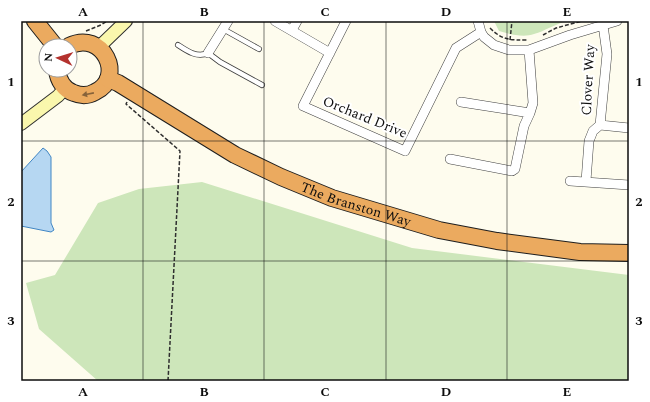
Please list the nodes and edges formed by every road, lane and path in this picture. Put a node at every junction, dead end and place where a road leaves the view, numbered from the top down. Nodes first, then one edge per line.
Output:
1 (35, 21) edge
2 (108, 21) edge
3 (126, 21) edge
4 (275, 21) edge
5 (298, 21) edge
6 (346, 21) edge
7 (478, 21) edge
8 (512, 21) edge
9 (582, 21) edge
10 (617, 21) edge
11 (225, 25) edge
12 (603, 25) junction
13 (490, 28) dead end
14 (292, 30) junction
15 (85, 31) dead end
16 (481, 32) junction
17 (543, 35) dead end
18 (49, 38) edge
19 (510, 40) junction
20 (533, 40) dead end
21 (78, 43) edge
22 (178, 45) dead end
23 (99, 47) junction
24 (260, 49) dead end
25 (529, 50) junction
26 (208, 53) junction
27 (330, 53) junction
28 (59, 78) edge
29 (108, 79) junction
30 (262, 85) dead end
31 (65, 88) junction
32 (127, 99) dead end
33 (461, 102) dead end
34 (530, 113) junction
35 (21, 124) edge
36 (600, 124) junction
37 (629, 128) edge
38 (450, 159) dead end
39 (570, 181) dead end
40 (586, 182) junction
41 (629, 185) edge
42 (629, 253) edge
43 (168, 381) edge

1 - 18 highway
2 - 15 path
3 - 23 main road
4 - 14 street
5 - 14 street
6 - 27 street, Orchard Drive
7 - 16 street
8 - 19 path
9 - 17 path
10 - 12 street
11 - 24 lane
11 - 26 street
12 - 25 street
12 - 36 street, Clover Way
13 - 19 path
14 - 27 street
16 - 25 street
16 - 27 street, Orchard Drive
19 - 20 path
21 - 23 highway
22 - 26 lane
23 - 29 highway
25 - 34 street
26 - 30 lane
28 - 31 highway
29 -> 31 highway
29 - 42 highway, The Branston Way
31 - 35 main road
32 - 43 path
33 - 34 street
34 - 38 street
36 - 37 street
36 - 40 street, Clover Way
39 - 40 street
40 - 41 street

